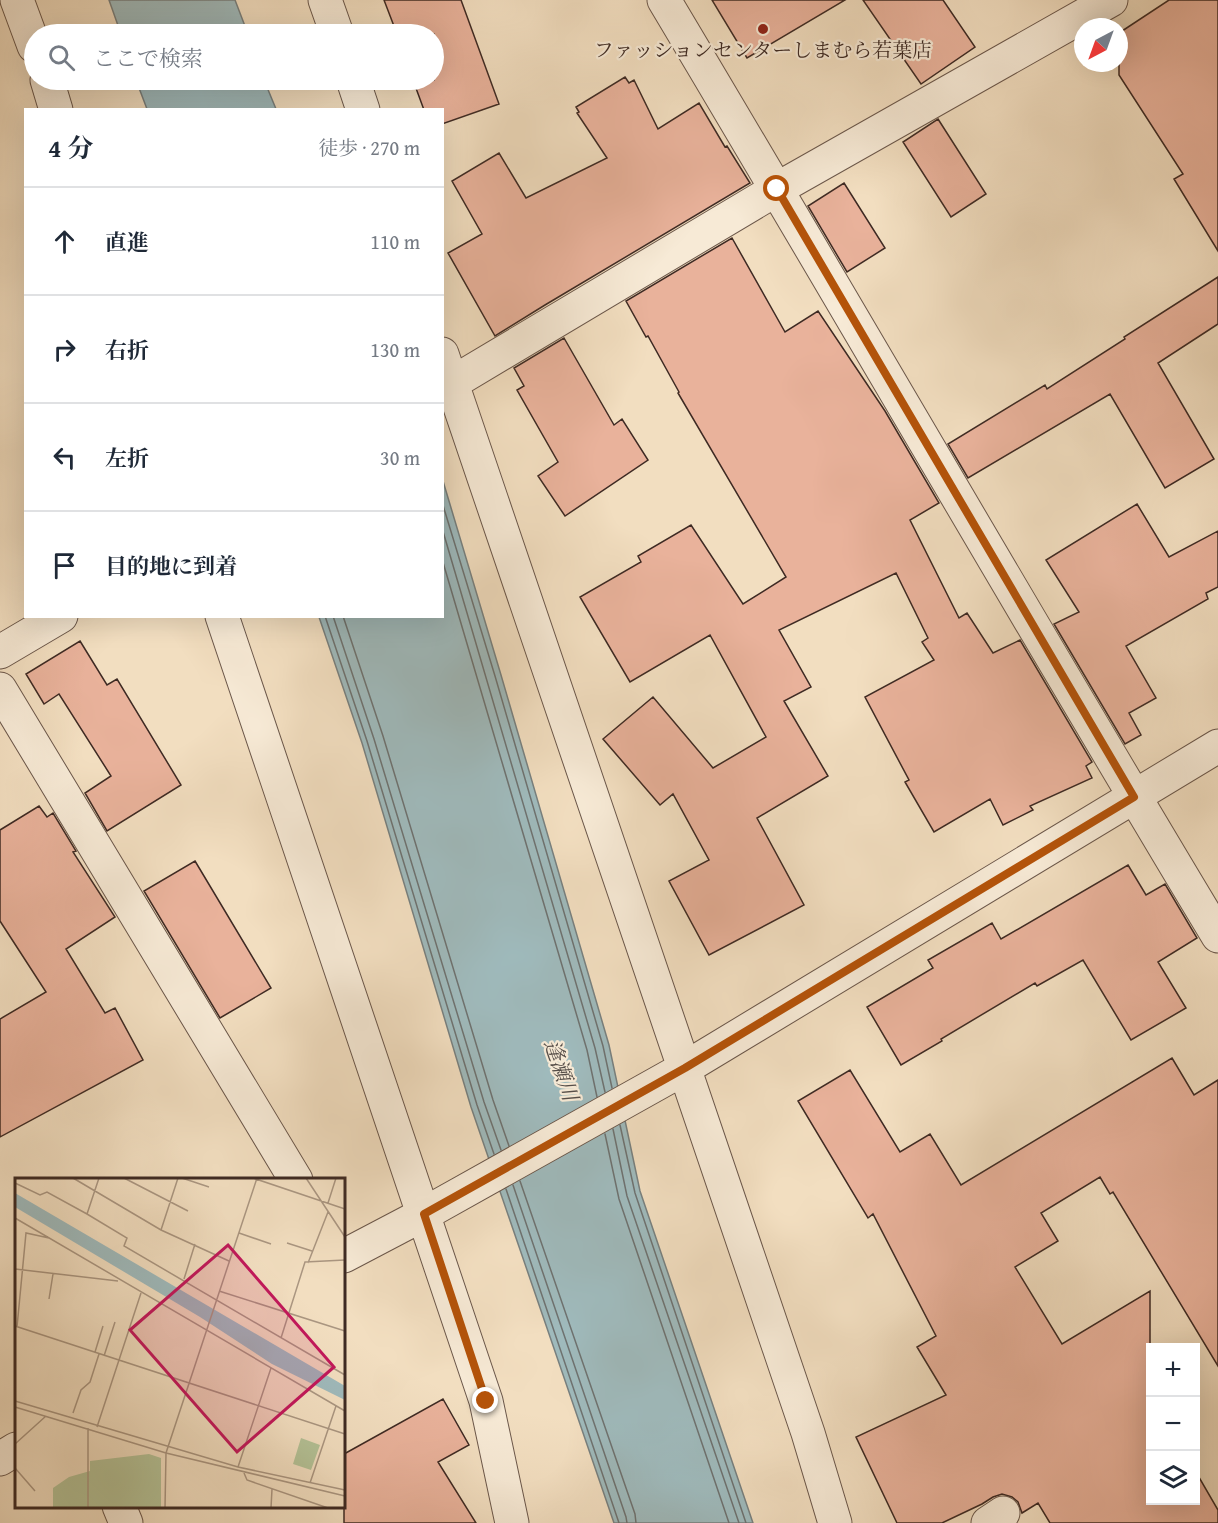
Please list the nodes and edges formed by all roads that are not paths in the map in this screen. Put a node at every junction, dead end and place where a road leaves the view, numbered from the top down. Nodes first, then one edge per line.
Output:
1 (17, 0) edge
2 (325, 0) edge
3 (664, 0) edge
4 (1111, 0) edge
5 (26, 24) edge
6 (333, 24) edge
7 (50, 90) edge
8 (356, 90) edge
9 (55, 108) edge
10 (362, 108) edge
11 (777, 189) junction
12 (447, 369) edge
13 (59, 618) edge
14 (223, 618) edge
15 (0, 652) edge
16 (0, 689) edge
17 (1218, 746) edge
18 (1134, 797) junction
19 (1218, 936) edge
20 (685, 1068) junction
21 (295, 1178) edge
22 (424, 1214) junction
23 (345, 1256) edge
24 (15, 1450) edge
25 (0, 1459) edge
26 (120, 1508) edge
27 (126, 1523) edge
28 (513, 1523) edge
29 (835, 1523) edge

1 - 5 street
2 - 6 street
3 - 11 street
4 - 11 street
7 - 9 street
8 - 10 street
11 - 12 street
11 - 18 street
12 - 20 street
13 - 15 street
14 - 22 street
16 - 21 street
17 - 18 street
18 - 19 street
18 - 20 street
20 - 22 street
20 - 29 street
22 - 23 street
22 - 28 street
24 - 25 street
26 - 27 street

